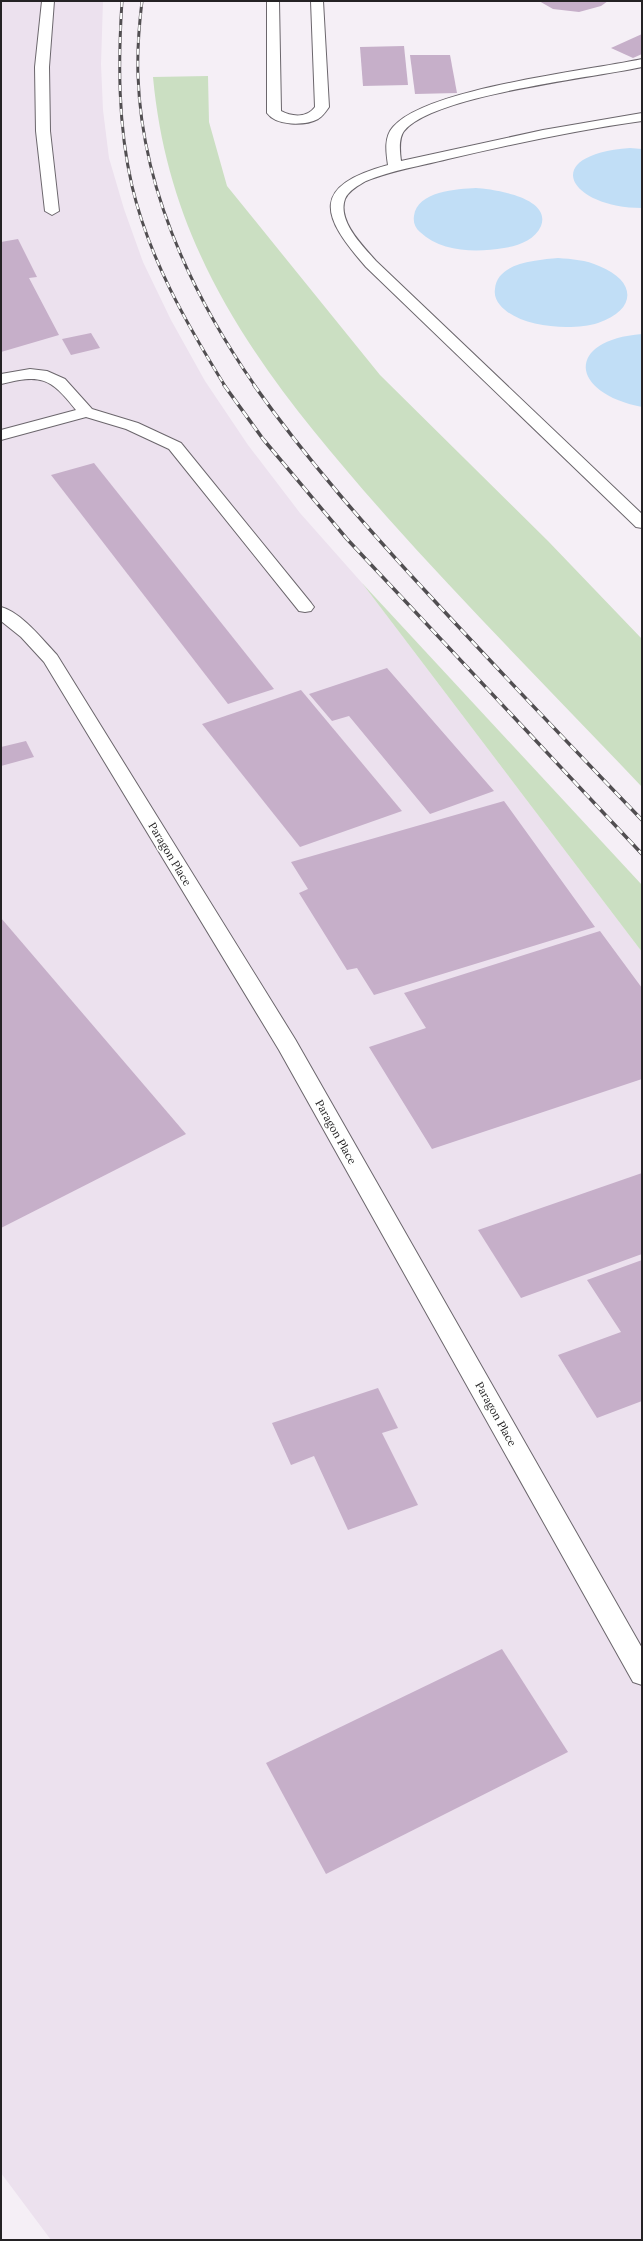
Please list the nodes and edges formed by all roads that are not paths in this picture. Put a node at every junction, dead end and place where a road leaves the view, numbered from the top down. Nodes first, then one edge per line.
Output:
1 (48, 1) edge
2 (273, 1) edge
3 (317, 1) edge
4 (642, 63) edge
5 (642, 117) edge
6 (395, 167) junction
7 (52, 211) dead end
8 (1, 379) edge
9 (86, 412) junction
10 (1, 435) edge
11 (642, 523) edge
12 (305, 607) dead end
13 (1, 612) edge
14 (642, 1673) edge

1 - 7 lane
2 - 3 lane
4 - 6 lane
5 - 6 lane
6 - 11 lane
8 - 9 lane
9 - 10 lane
9 - 12 lane
13 - 14 lane, Paragon Place

